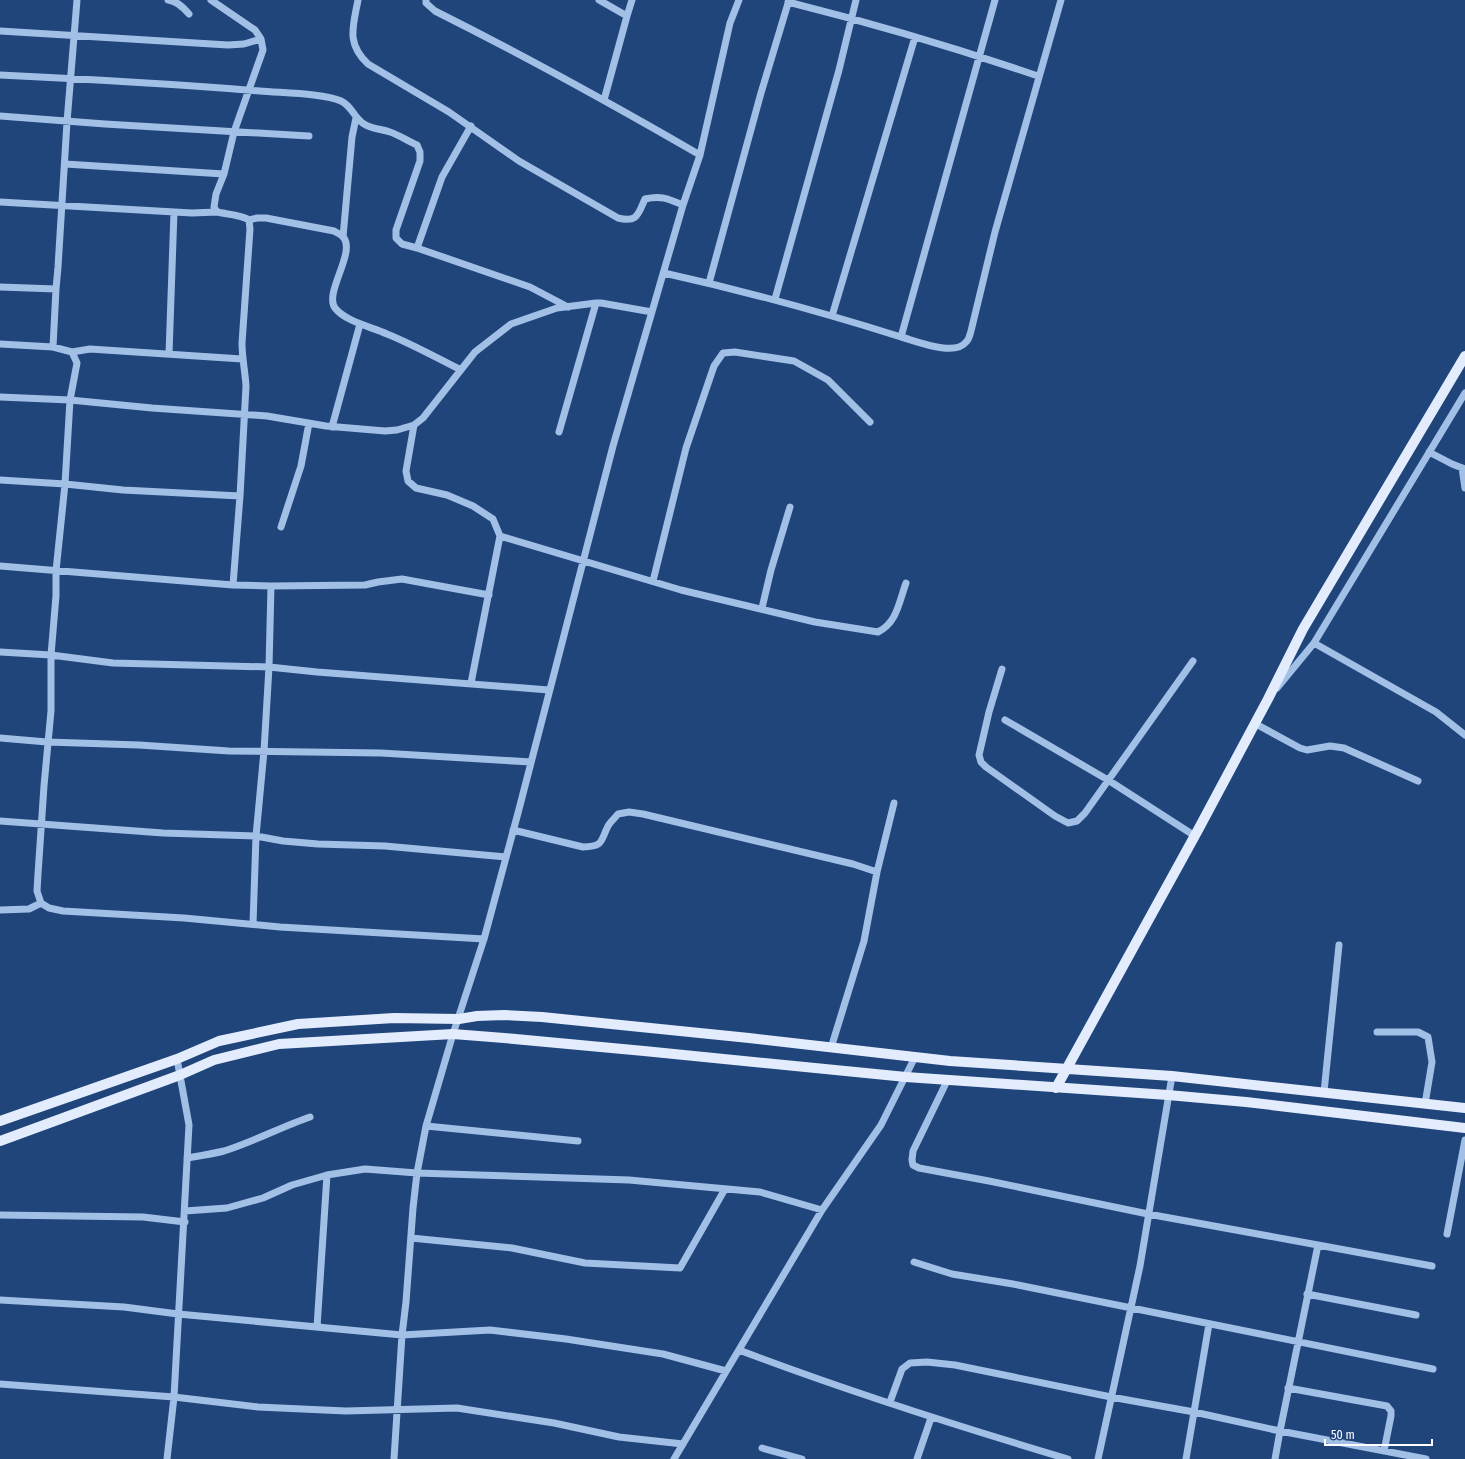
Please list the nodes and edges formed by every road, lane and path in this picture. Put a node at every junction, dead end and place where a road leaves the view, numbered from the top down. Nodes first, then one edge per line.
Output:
1 (77, 0) edge
2 (168, 0) edge
3 (212, 0) edge
4 (358, 0) edge
5 (426, 0) edge
6 (599, 0) edge
7 (632, 0) edge
8 (739, 0) edge
9 (856, 0) edge
10 (995, 0) edge
11 (1061, 0) edge
12 (788, 1) edge
13 (189, 14) dead end
14 (627, 16) junction
15 (851, 18) junction
16 (0, 31) edge
17 (74, 36) junction
18 (915, 37) junction
19 (261, 39) junction
20 (979, 56) junction
21 (0, 75) edge
22 (1038, 76) junction
23 (71, 78) junction
24 (249, 90) junction
25 (604, 100) junction
26 (0, 116) edge
27 (356, 118) junction
28 (67, 122) junction
29 (471, 126) junction
30 (234, 132) junction
31 (309, 136) dead end
32 (700, 155) junction
33 (64, 164) junction
34 (224, 174) junction
35 (0, 202) edge
36 (684, 205) junction
37 (62, 206) junction
38 (174, 212) junction
39 (217, 212) junction
40 (249, 220) junction
41 (343, 237) junction
42 (417, 248) junction
43 (664, 274) junction
44 (709, 283) junction
45 (0, 287) edge
46 (56, 289) junction
47 (775, 299) junction
48 (596, 303) junction
49 (568, 307) junction
50 (652, 312) junction
51 (832, 316) junction
52 (360, 324) junction
53 (901, 337) junction
54 (0, 344) edge
55 (53, 347) junction
56 (72, 352) junction
57 (169, 354) junction
58 (1465, 356) edge
59 (242, 359) junction
60 (461, 370) junction
61 (1465, 393) edge
62 (0, 397) edge
63 (70, 400) junction
64 (244, 414) junction
65 (870, 422) dead end
66 (309, 423) junction
67 (414, 425) junction
68 (332, 427) junction
69 (559, 432) dead end
70 (1429, 452) junction
71 (1464, 468) edge
72 (0, 480) edge
73 (65, 484) junction
74 (1465, 488) edge
75 (240, 496) junction
76 (790, 507) dead end
77 (281, 526) dead end
78 (500, 536) junction
79 (583, 560) junction
80 (0, 566) edge
81 (56, 571) junction
82 (653, 581) junction
83 (906, 583) dead end
84 (233, 585) junction
85 (271, 586) junction
86 (489, 595) junction
87 (762, 608) junction
88 (1314, 643) junction
89 (0, 652) edge
90 (51, 655) junction
91 (1193, 661) dead end
92 (269, 667) junction
93 (1002, 669) dead end
94 (471, 683) junction
95 (549, 690) junction
96 (1268, 699) junction
97 (1005, 720) dead end
98 (1254, 724) junction
99 (1465, 735) edge
100 (0, 738) edge
101 (47, 742) junction
102 (264, 751) junction
103 (531, 762) junction
104 (1108, 780) junction
105 (1418, 781) dead end
106 (894, 803) dead end
107 (0, 821) edge
108 (41, 824) junction
109 (513, 830) junction
110 (256, 836) junction
111 (1195, 836) junction
112 (506, 857) junction
113 (877, 872) junction
114 (40, 903) junction
115 (0, 910) edge
116 (253, 924) junction
117 (484, 939) junction
118 (1339, 945) dead end
119 (459, 1019) junction
120 (1377, 1032) dead end
121 (453, 1034) junction
122 (831, 1048) junction
123 (915, 1057) junction
124 (177, 1059) junction
125 (1066, 1070) junction
126 (180, 1075) junction
127 (1172, 1076) junction
128 (906, 1077) junction
129 (947, 1081) junction
130 (1056, 1088) junction
131 (1324, 1092) junction
132 (1168, 1095) junction
133 (1425, 1104) junction
134 (1465, 1108) edge
135 (310, 1117) dead end
136 (0, 1122) edge
137 (426, 1126) junction
138 (1465, 1128) edge
139 (1465, 1140) edge
140 (0, 1141) edge
141 (578, 1141) dead end
142 (188, 1158) junction
143 (417, 1173) junction
144 (327, 1174) junction
145 (725, 1189) junction
146 (822, 1210) junction
147 (185, 1211) junction
148 (1148, 1214) junction
149 (0, 1215) edge
150 (184, 1222) junction
151 (1447, 1234) dead end
152 (411, 1238) junction
153 (1318, 1244) junction
154 (914, 1262) dead end
155 (1432, 1266) dead end
156 (1307, 1294) junction
157 (0, 1300) edge
158 (1131, 1308) junction
159 (178, 1314) junction
160 (1416, 1315) dead end
161 (1210, 1324) junction
162 (316, 1327) junction
163 (402, 1335) junction
164 (1298, 1341) junction
165 (739, 1350) junction
166 (1433, 1369) dead end
167 (726, 1371) junction
168 (0, 1384) edge
169 (1288, 1388) junction
170 (174, 1397) junction
171 (1111, 1397) junction
172 (890, 1402) junction
173 (397, 1411) junction
174 (1194, 1412) junction
175 (931, 1418) junction
176 (1280, 1431) junction
177 (683, 1444) junction
178 (762, 1448) dead end
179 (1384, 1451) junction
180 (167, 1459) edge
181 (394, 1459) edge
182 (674, 1459) edge
183 (802, 1459) edge
184 (917, 1459) edge
185 (1068, 1459) edge
186 (1098, 1459) edge
187 (1186, 1459) edge
188 (1275, 1459) edge
189 (1426, 1459) edge

1 - 17 street
2 - 13 street
3 - 19 street
4 - 29 street
5 - 25 street
6 - 14 street
7 - 14 street
8 - 32 street
9 - 15 street
10 - 20 street
11 - 22 street
12 - 15 street
12 - 44 street
14 - 25 street
15 - 18 street
15 - 47 street
16 - 17 street
17 - 19 street
17 - 23 street
18 - 20 street
18 - 51 street
19 - 24 street
20 - 22 street
20 - 53 street
21 - 23 street
22 - 53 street
23 - 24 street
23 - 28 street
24 - 27 street
24 - 30 street
25 - 32 street
26 - 28 street
27 - 41 street
27 - 42 street
28 - 30 street
28 - 33 street
29 - 36 street
29 - 42 street
30 - 31 street
30 - 34 street
32 - 36 street
33 - 34 street
33 - 37 street
34 - 39 street
35 - 37 street
36 - 43 street
37 - 38 street
37 - 46 street
38 - 39 street
38 - 57 street
39 - 40 street
40 - 41 street
40 - 59 street
41 - 52 street
42 - 49 street
43 - 44 street
43 - 50 street
44 - 47 street
45 - 46 street
46 - 55 street
47 - 51 street
48 - 49 street
48 - 50 street
48 - 69 street
49 - 60 street
50 - 79 street
51 - 53 street
52 - 60 street
52 - 68 street
54 - 55 street
55 - 56 street
56 - 57 street
56 - 63 street
57 - 59 street
58 - 96 main road
59 - 64 street
60 - 67 street
61 - 70 street
62 - 63 street
63 - 64 street
63 - 73 street
64 - 66 street
64 - 75 street
65 - 82 street
66 - 68 street
66 - 77 street
67 - 68 street
67 - 78 street
70 - 71 street
70 - 88 street
71 - 74 street
72 - 73 street
73 - 75 street
73 - 81 street
75 - 84 street
76 - 87 street
78 - 79 street
78 - 86 street
79 - 82 street
79 - 95 street
80 - 81 street
81 - 84 street
81 - 90 street
82 - 87 street
83 - 87 street
84 - 85 street
85 - 86 street
85 - 92 street
86 - 94 street
88 - 96 street
88 - 99 street
89 - 90 street
90 - 92 street
90 - 101 street
91 - 104 street
92 - 94 street
92 - 102 street
93 - 104 street
94 - 95 street
95 - 103 street
96 - 98 main road
97 - 104 street
98 - 105 street
98 - 111 main road
100 - 101 street
101 - 102 street
101 - 108 street
102 - 103 street
102 - 110 street
103 - 109 street
104 - 111 street
106 - 113 street
107 - 108 street
108 - 110 street
108 - 114 street
109 - 112 street
109 - 113 street
110 - 112 street
110 - 116 street
111 - 125 main road
112 - 117 street
113 - 122 street
114 - 115 street
114 - 116 street
116 - 117 street
117 - 119 street
118 - 131 street
119 - 121 street
119 - 122 main road
119 - 124 main road
120 - 133 street
121 - 126 main road
121 - 128 main road
121 - 137 street
122 - 123 main road
123 - 125 main road
123 - 128 street
124 - 126 street
124 - 136 main road
125 - 127 main road
125 - 130 main road
126 - 140 main road
126 - 142 street
127 - 131 main road
127 - 132 street
128 - 129 main road
128 - 146 street
129 - 130 main road
129 - 148 street
130 - 132 main road
131 - 133 main road
132 - 138 main road
132 - 148 street
133 - 134 main road
135 - 142 street
137 - 141 street
137 - 143 street
139 - 151 street
142 - 147 street
143 - 144 street
143 - 145 street
143 - 152 street
144 - 147 street
144 - 162 street
145 - 146 street
145 - 152 street
146 - 165 street
147 - 150 street
148 - 153 street
148 - 158 street
149 - 150 street
150 - 159 street
152 - 163 street
153 - 155 street
153 - 156 street
154 - 158 street
156 - 160 street
156 - 164 street
157 - 159 street
158 - 161 street
158 - 171 street
159 - 162 street
159 - 170 street
161 - 164 street
161 - 174 street
162 - 163 street
163 - 167 street
163 - 173 street
164 - 166 street
164 - 169 street
165 - 167 street
165 - 172 street
167 - 177 street
168 - 170 street
169 - 176 street
169 - 179 street
170 - 173 street
170 - 180 street
171 - 172 street
171 - 174 street
171 - 186 street
172 - 175 street
173 - 177 street
173 - 181 street
174 - 176 street
174 - 187 street
175 - 184 street
175 - 185 street
176 - 179 street
176 - 188 street
177 - 182 street
178 - 183 street
179 - 189 street

